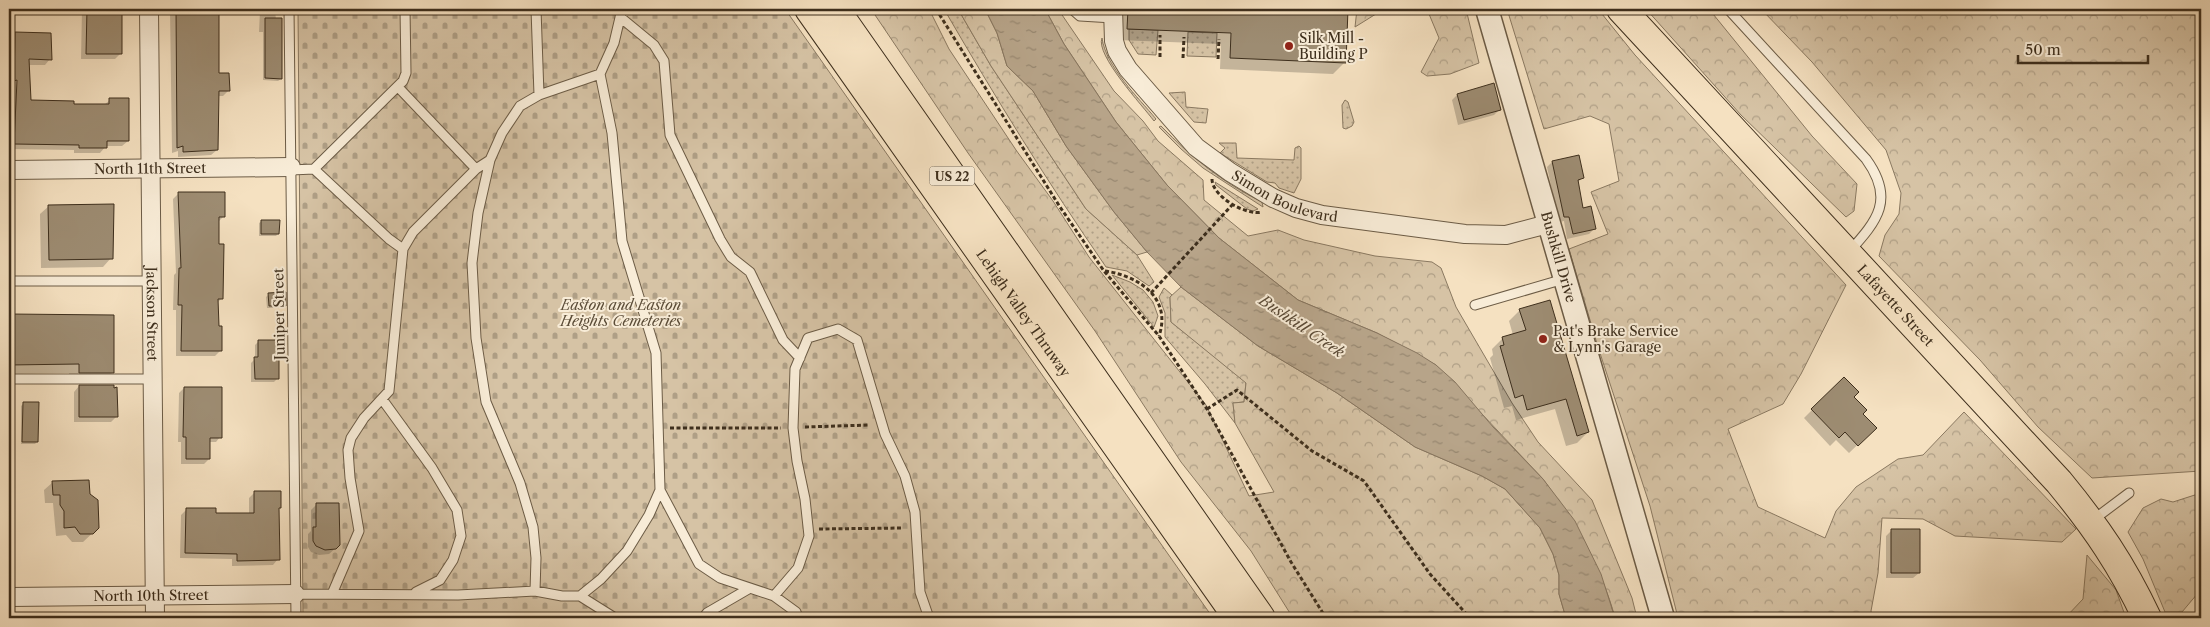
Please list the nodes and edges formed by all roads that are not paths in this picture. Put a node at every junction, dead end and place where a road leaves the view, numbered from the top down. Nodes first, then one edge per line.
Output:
1 (149, 9) edge
2 (289, 9) edge
3 (405, 9) edge
4 (536, 9) edge
5 (809, 9) edge
6 (835, 9) edge
7 (1072, 9) edge
8 (1486, 9) edge
9 (1621, 9) edge
10 (1728, 9) edge
11 (621, 13) edge
12 (1113, 13) edge
13 (600, 74) junction
14 (398, 87) junction
15 (539, 95) junction
16 (490, 160) junction
17 (150, 168) junction
18 (291, 168) junction
19 (314, 169) junction
20 (476, 169) junction
21 (9, 170) edge
22 (1548, 224) junction
23 (403, 249) junction
24 (1847, 254) junction
25 (1565, 279) junction
26 (9, 281) edge
27 (152, 281) junction
28 (1475, 305) dead end
29 (800, 358) junction
30 (9, 379) edge
31 (153, 379) junction
32 (382, 399) junction
33 (660, 490) junction
34 (2129, 493) dead end
35 (2091, 522) junction
36 (750, 588) junction
37 (534, 591) junction
38 (296, 594) junction
39 (332, 594) junction
40 (411, 594) junction
41 (155, 596) junction
42 (580, 596) junction
43 (774, 596) junction
44 (9, 597) edge
45 (155, 618) edge
46 (296, 618) edge
47 (615, 618) edge
48 (703, 618) edge
49 (798, 618) edge
50 (929, 618) edge
51 (1238, 618) edge
52 (1261, 618) edge
53 (1663, 618) edge
54 (2147, 618) edge

1 - 17 street, Jackson Street
2 - 18 lane, Juniper Street
3 - 14 lane
4 - 15 lane
5 - 51 main road, Lehigh Valley Thruway / US 22
6 - 52 main road, Lehigh Valley Thruway / US 22
7 - 12 lane
8 - 22 street, Bushkill Drive
9 - 24 main road, Lafayette Street
10 - 24 lane
11 - 13 lane
11 - 29 lane
12 - 22 street, Simon Boulevard
13 - 15 lane
13 - 33 lane
14 - 19 lane
14 - 20 lane
15 - 16 lane
16 - 20 lane
16 - 37 lane
17 - 18 street, North 11th Street
17 - 21 street, North 11th Street
17 - 27 street, Jackson Street
18 - 19 lane
18 - 38 lane, Juniper Street
19 - 23 lane
20 - 23 lane
22 - 25 street, Bushkill Drive
23 - 32 lane
24 - 35 main road, Lafayette Street
25 - 28 lane
25 - 53 street, Bushkill Drive
26 - 27 lane
27 - 31 street, Jackson Street
29 - 43 lane
29 - 50 lane
30 - 31 lane
31 - 41 street, Jackson Street
32 - 39 lane
32 - 40 lane
33 - 36 lane
33 - 42 lane
34 - 35 lane
35 - 54 main road, Lafayette Street
36 - 43 lane
36 - 48 lane
37 - 40 lane
37 - 42 lane
38 - 39 lane
38 - 41 street, North 10th Street
38 - 46 lane, Juniper Street
39 - 40 lane
41 - 44 street, North 10th Street
41 - 45 street, Jackson Street
42 - 47 lane
43 - 49 lane

